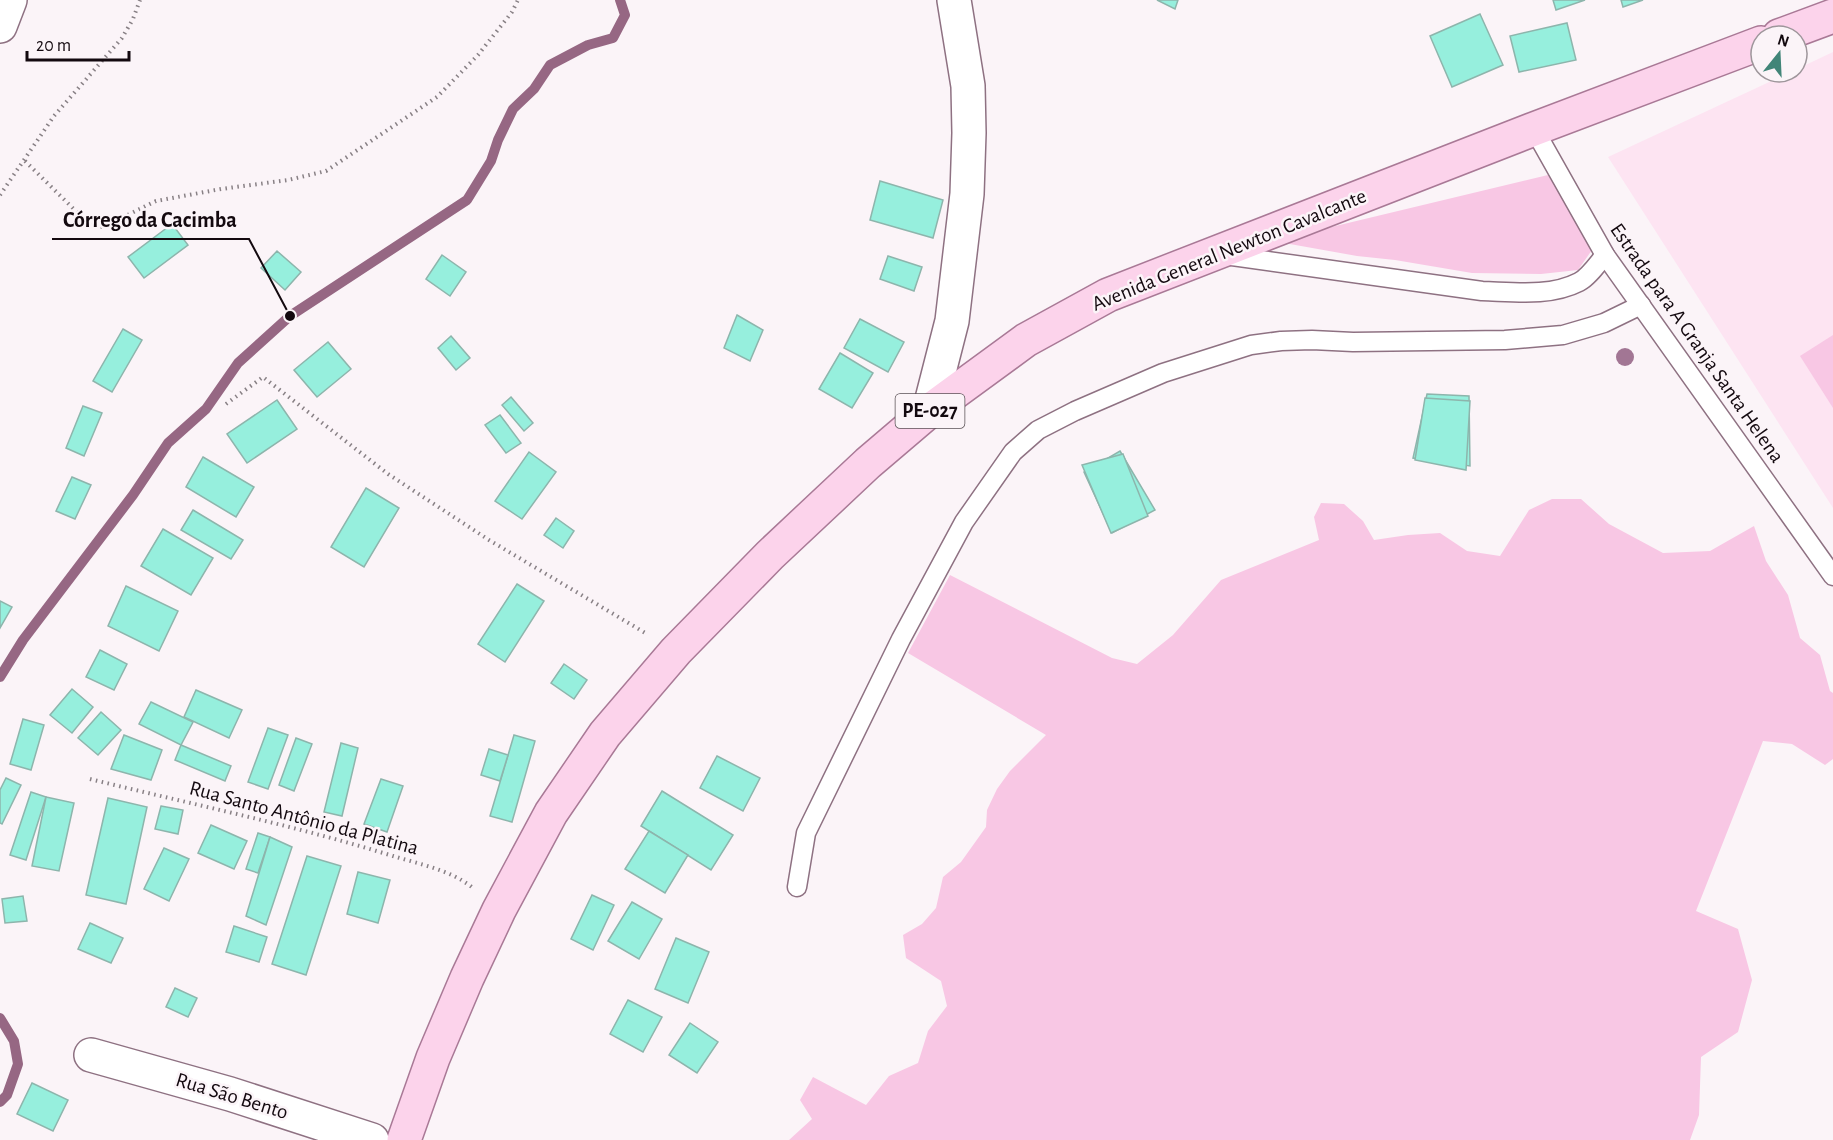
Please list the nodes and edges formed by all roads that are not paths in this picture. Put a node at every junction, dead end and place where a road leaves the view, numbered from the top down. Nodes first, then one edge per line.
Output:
1 (10, 0) edge
2 (954, 0) edge
3 (1830, 11) edge
4 (1803, 24) edge
5 (0, 26) edge
6 (1749, 48) edge
7 (1533, 129) junction
8 (1215, 253) junction
9 (1605, 255) junction
10 (1641, 305) junction
11 (929, 411) junction
12 (1833, 576) edge
13 (797, 887) dead end
14 (91, 1054) dead end
15 (372, 1140) edge
16 (404, 1140) edge

1 - 5 street
2 - 11 street
3 - 4 main road
6 - 7 main road, Avenida General Newton Cavalcante / PE-027
7 - 8 main road, Avenida General Newton Cavalcante / PE-027
7 - 9 lane, Estrada para A Granja Santa Helena
8 - 9 lane
8 - 11 main road, Avenida General Newton Cavalcante / PE-027
9 - 10 lane, Estrada para A Granja Santa Helena
10 - 12 lane, Estrada para A Granja Santa Helena
10 - 13 lane
11 - 16 main road, Avenida General Newton Cavalcante / PE-027
14 - 15 street, Rua São Bento

